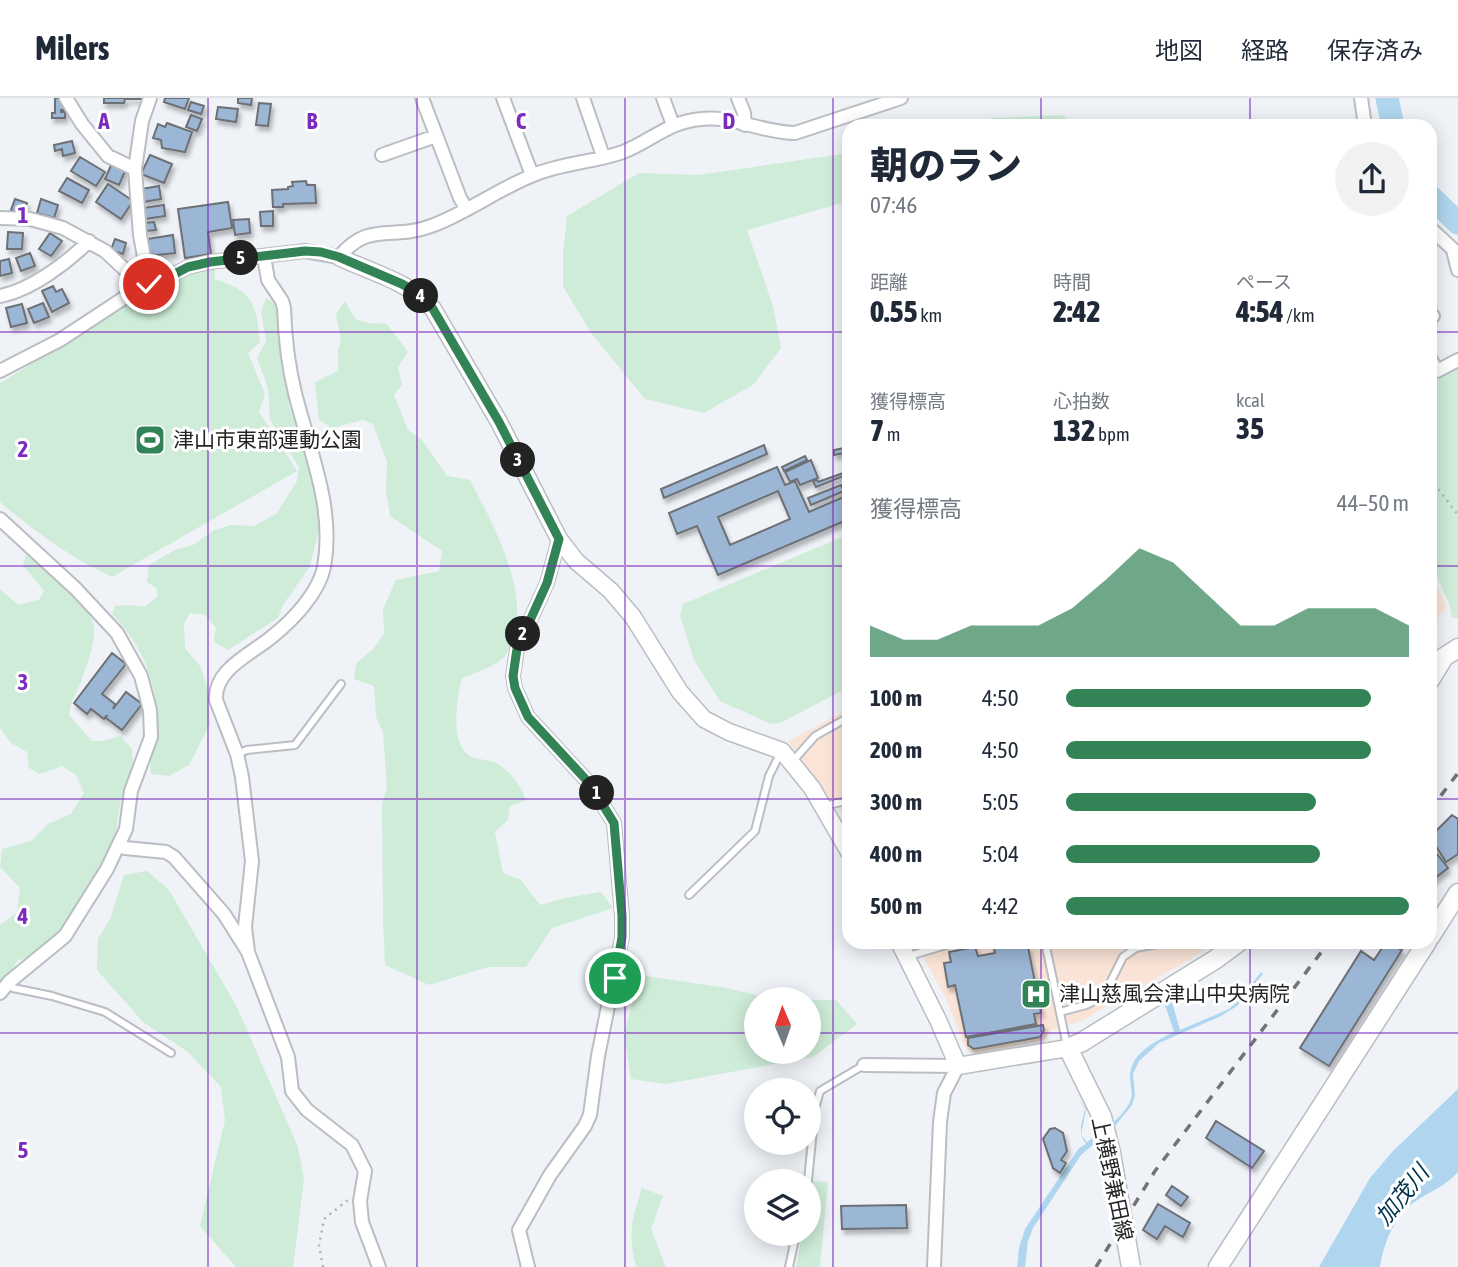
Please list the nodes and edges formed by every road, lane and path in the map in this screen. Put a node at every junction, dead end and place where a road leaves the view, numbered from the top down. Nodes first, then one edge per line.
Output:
1 (66, 98) edge
2 (150, 98) edge
3 (422, 98) edge
4 (503, 98) edge
5 (583, 98) edge
6 (663, 98) edge
7 (738, 98) edge
8 (901, 98) edge
9 (1361, 98) edge
10 (1364, 119) edge
11 (674, 125) junction
12 (744, 125) junction
13 (436, 136) junction
14 (382, 155) dead end
15 (603, 156) junction
16 (135, 169) junction
17 (532, 175) junction
18 (466, 208) junction
19 (0, 218) edge
20 (1437, 235) edge
21 (89, 241) junction
22 (1455, 252) edge
23 (264, 256) junction
24 (339, 257) junction
25 (1458, 270) edge
26 (144, 282) junction
27 (0, 296) edge
28 (1458, 360) edge
29 (1437, 371) edge
30 (0, 372) edge
31 (1437, 487) edge
32 (1458, 515) edge
33 (0, 519) edge
34 (559, 539) junction
35 (1458, 648) edge
36 (1437, 668) edge
37 (341, 684) dead end
38 (842, 721) edge
39 (237, 754) junction
40 (787, 756) junction
41 (842, 802) edge
42 (823, 807) junction
43 (842, 840) edge
44 (120, 845) junction
45 (1458, 893) edge
46 (689, 895) dead end
47 (1437, 925) edge
48 (903, 949) edge
49 (933, 949) edge
50 (1046, 949) edge
51 (1135, 949) edge
52 (1231, 949) edge
53 (1422, 949) edge
54 (248, 952) junction
55 (907, 957) junction
56 (9, 982) junction
57 (0, 993) edge
58 (1060, 1012) junction
59 (1068, 1048) junction
60 (171, 1053) dead end
61 (864, 1065) joint
62 (958, 1066) junction
63 (809, 1169) edge
64 (362, 1188) junction
65 (793, 1246) edge
66 (323, 1267) edge
67 (379, 1267) edge
68 (528, 1267) edge
69 (789, 1267) edge
70 (934, 1267) edge
71 (1131, 1267) edge
72 (1218, 1267) edge

1 - 16 street
2 - 16 street
3 - 13 street
4 - 17 street
5 - 15 street
6 - 11 street
7 - 12 street
8 - 12 street
9 - 10 street
11 - 12 street
11 - 15 street
13 - 14 street
13 - 18 street
15 - 17 street
16 - 26 street
17 - 18 street
18 - 24 street
19 - 21 street
20 - 22 street
21 - 26 street
21 - 27 street
22 - 25 street
23 - 24 street
23 - 26 street
23 - 39 street
24 - 34 street
26 - 30 street
28 - 29 street
31 - 32 path
33 - 44 street
34 - 40 street
34 - 68 street
35 - 36 main road
37 - 39 lane
38 - 40 lane
39 - 54 street
40 - 42 street
40 - 46 lane
41 - 42 lane
42 - 43 street
44 - 54 street
44 - 56 street
45 - 47 main road
48 - 55 street
49 - 55 lane
50 - 58 lane
51 - 58 lane
52 - 59 main road
53 - 72 main road
54 - 64 street
55 - 62 street
56 - 57 street
56 - 60 lane
58 - 59 lane
59 - 62 street
59 - 71 main road, 上横野兼田線, bridge
61 - 62 street
61 - 63 lane
62 - 70 street
64 - 66 path
64 - 67 street
65 - 69 lane

